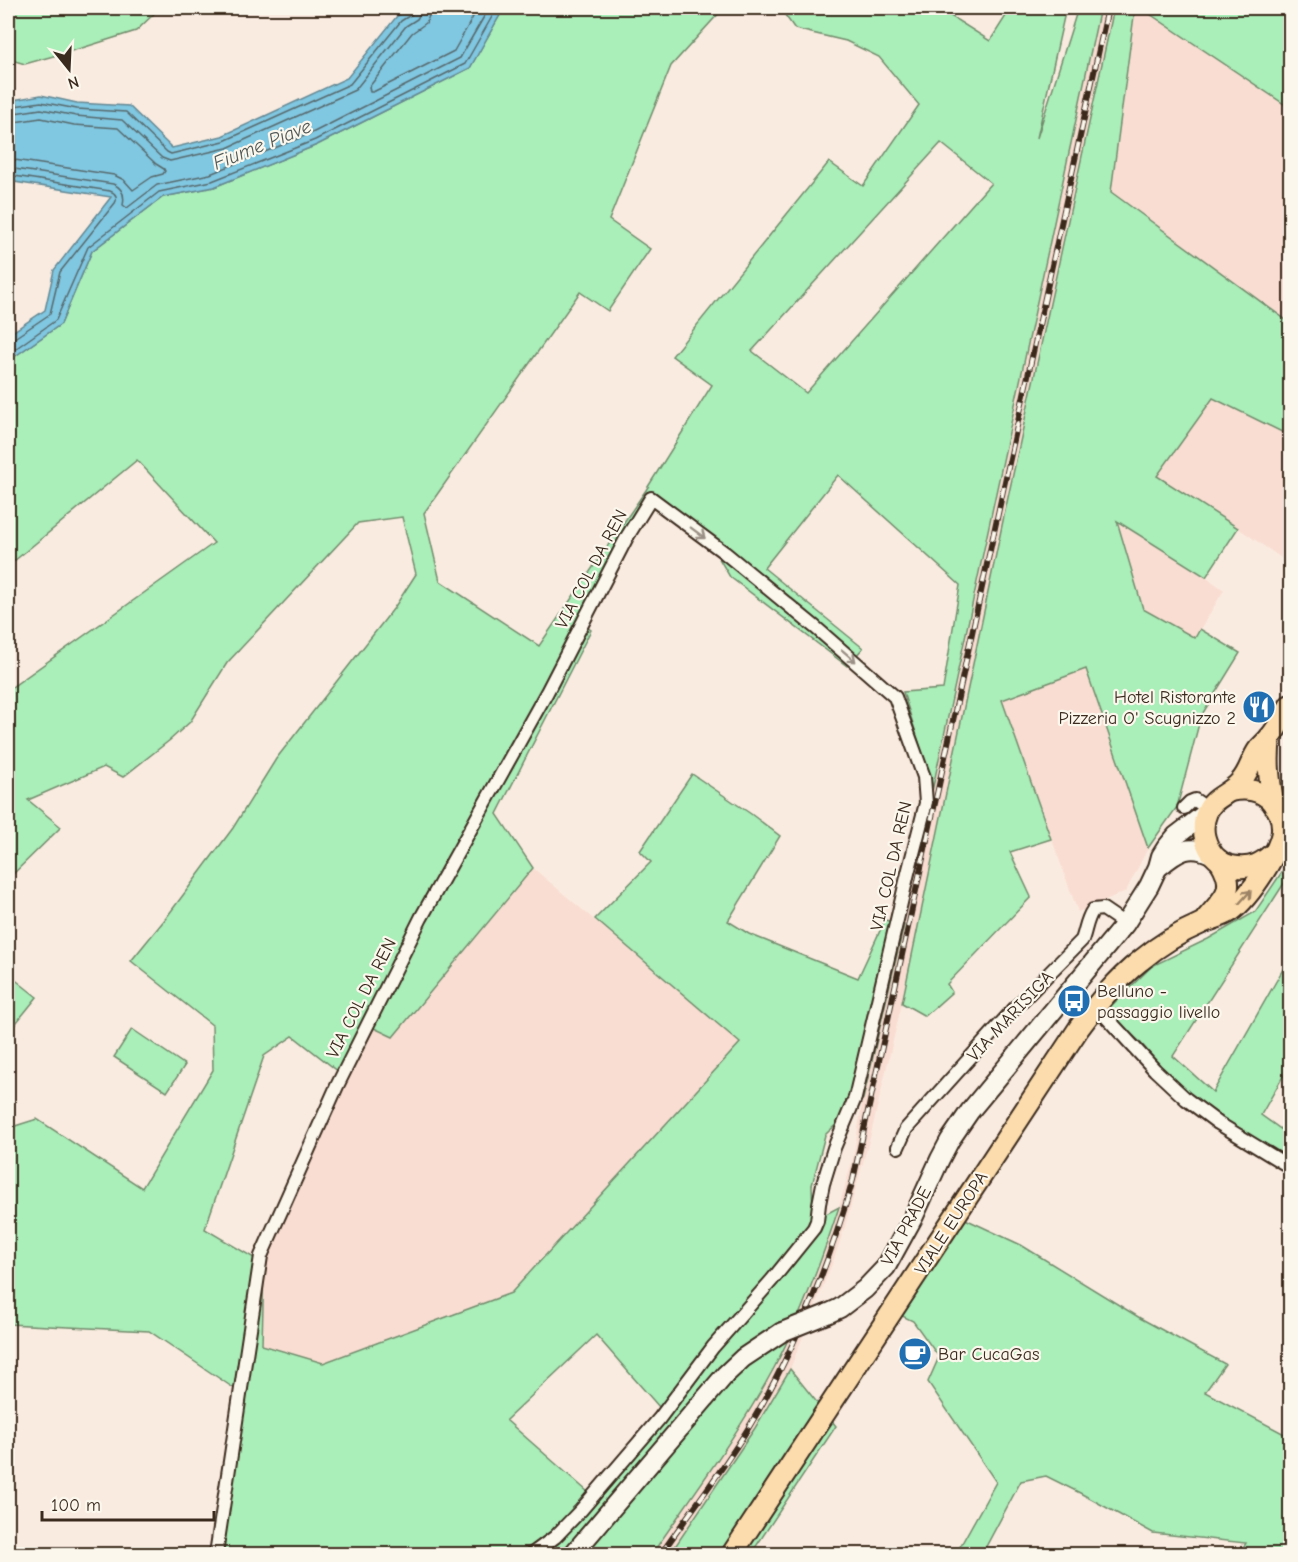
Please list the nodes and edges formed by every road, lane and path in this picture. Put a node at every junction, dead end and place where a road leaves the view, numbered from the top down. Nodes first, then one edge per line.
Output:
1 (1290, 705) edge
2 (1270, 737) junction
3 (1230, 791) junction
4 (1274, 804) junction
5 (1184, 808) dead end
6 (1207, 811) junction
7 (1274, 853) junction
8 (1216, 858) junction
9 (1158, 867) junction
10 (1202, 923) junction
11 (1125, 924) junction
12 (1095, 1008) junction
13 (898, 1147) dead end
14 (1290, 1167) edge
15 (216, 1554) edge
16 (532, 1554) edge
17 (573, 1554) edge
18 (732, 1554) edge

1 - 2 main road
2 - 3 main road
2 - 4 main road
3 - 4 main road
3 - 6 main road
4 - 7 main road
5 - 6 street
6 - 8 main road
6 - 9 main road, VIA PRADE
7 - 8 main road
10 -> 7 main road, VIALE EUROPA
8 - 9 main road
8 - 10 main road, VIALE EUROPA
9 - 11 main road, VIA PRADE
10 - 12 main road, VIALE EUROPA
11 - 13 street, VIA MARISIGA
11 - 17 main road, VIA PRADE, bridge
12 - 14 street
12 - 18 main road, VIALE EUROPA
15 -> 16 street, VIA COL DA REN

